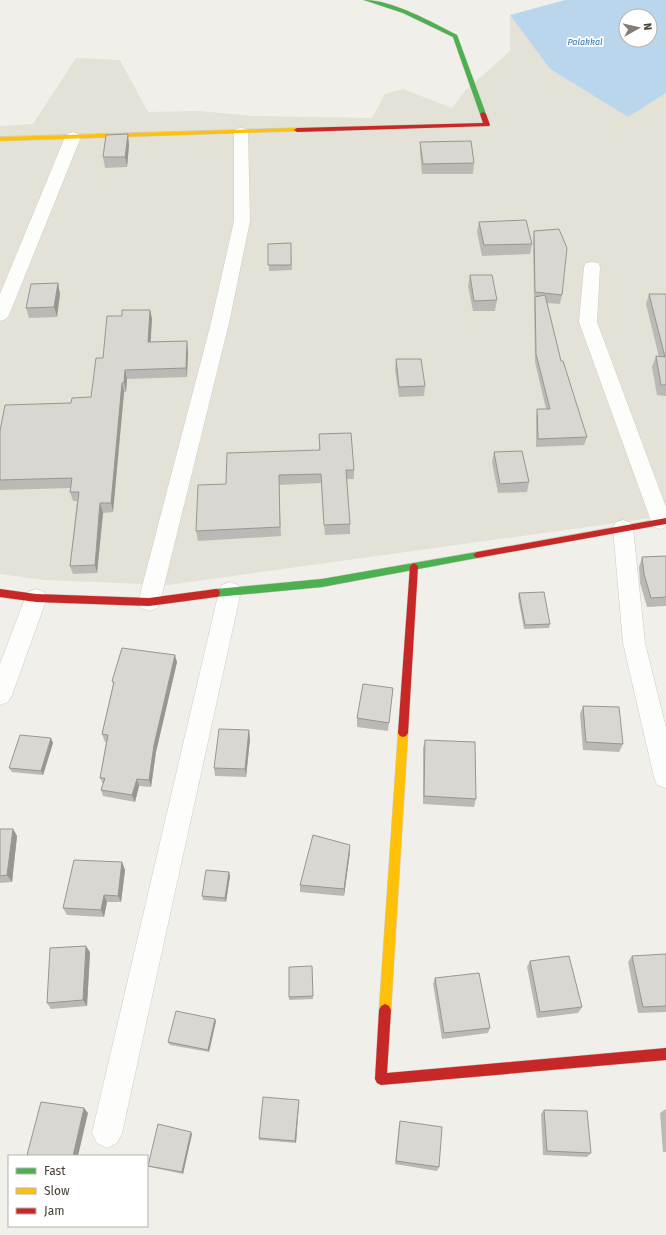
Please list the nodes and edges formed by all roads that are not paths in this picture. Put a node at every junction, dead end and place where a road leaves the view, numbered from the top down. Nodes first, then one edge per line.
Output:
1 (367, 0) edge
2 (241, 132) junction
3 (73, 137) junction
4 (0, 138) edge
5 (592, 267) dead end
6 (0, 315) edge
7 (663, 521) edge
8 (623, 528) junction
9 (414, 566) junction
10 (230, 591) junction
11 (0, 593) edge
12 (36, 598) junction
13 (149, 602) junction
14 (0, 695) edge
15 (666, 777) edge
16 (666, 1054) edge
17 (107, 1133) dead end

1 - 2 street
2 - 3 street
2 - 13 street
3 - 4 street
3 - 6 street
5 - 7 street
7 - 8 street
8 - 9 street
8 - 15 street
9 - 10 street
9 - 16 street
10 - 13 street
10 - 17 street
11 - 12 street
12 - 13 street
12 - 14 street

